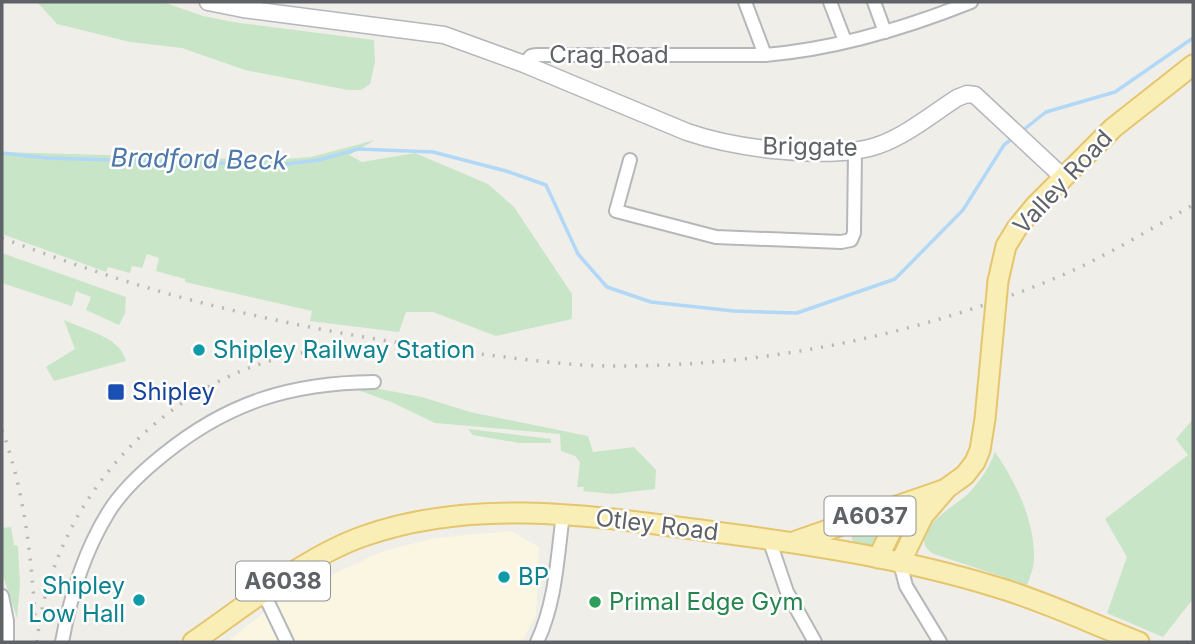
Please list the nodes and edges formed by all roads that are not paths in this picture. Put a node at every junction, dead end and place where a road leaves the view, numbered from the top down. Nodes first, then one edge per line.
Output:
1 (208, 2) edge
2 (745, 2) edge
3 (830, 2) edge
4 (874, 2) edge
5 (971, 2) edge
6 (885, 32) junction
7 (845, 41) junction
8 (765, 55) junction
9 (524, 64) junction
10 (1193, 65) edge
11 (855, 151) junction
12 (630, 160) dead end
13 (1063, 178) junction
14 (374, 382) dead end
15 (947, 488) junction
16 (919, 498) junction
17 (562, 514) junction
18 (769, 539) junction
19 (792, 542) junction
20 (878, 558) junction
21 (900, 563) junction
22 (264, 594) junction
23 (2, 597) edge
24 (7, 642) edge
25 (62, 642) edge
26 (193, 642) edge
27 (288, 642) edge
28 (537, 642) edge
29 (815, 642) edge
30 (940, 642) edge
31 (1139, 642) edge

1 - 9 main road, Crag Road
2 - 8 street
3 - 7 street
4 - 6 street
5 - 6 street, Crag Road
6 - 7 street, Crag Road
7 - 8 street, Crag Road
8 - 9 street, Crag Road
9 - 11 main road, Briggate
10 - 13 main road, Valley Road / A6037
11 - 12 street
11 - 13 main road, Briggate
13 - 15 main road, Valley Road / A6037, bridge
14 - 25 street
15 - 16 main road, Valley Road / A6037
15 - 21 main road, Valley Road / A6037
16 - 19 main road, Valley Road / A6037
16 - 20 main road, Valley Road / A6037
17 - 18 main road, Otley Road / A6038
17 - 22 main road, Otley Road / A6038
17 - 28 street
18 - 19 main road, Otley Road / A6038
18 - 29 street
19 - 20 main road, Otley Road / A6038
20 - 21 main road, Otley Road / A6038
21 - 30 street
21 - 31 main road, Otley Road / A6038
22 - 26 main road, Otley Road / A6038
22 - 27 street
23 - 24 street

